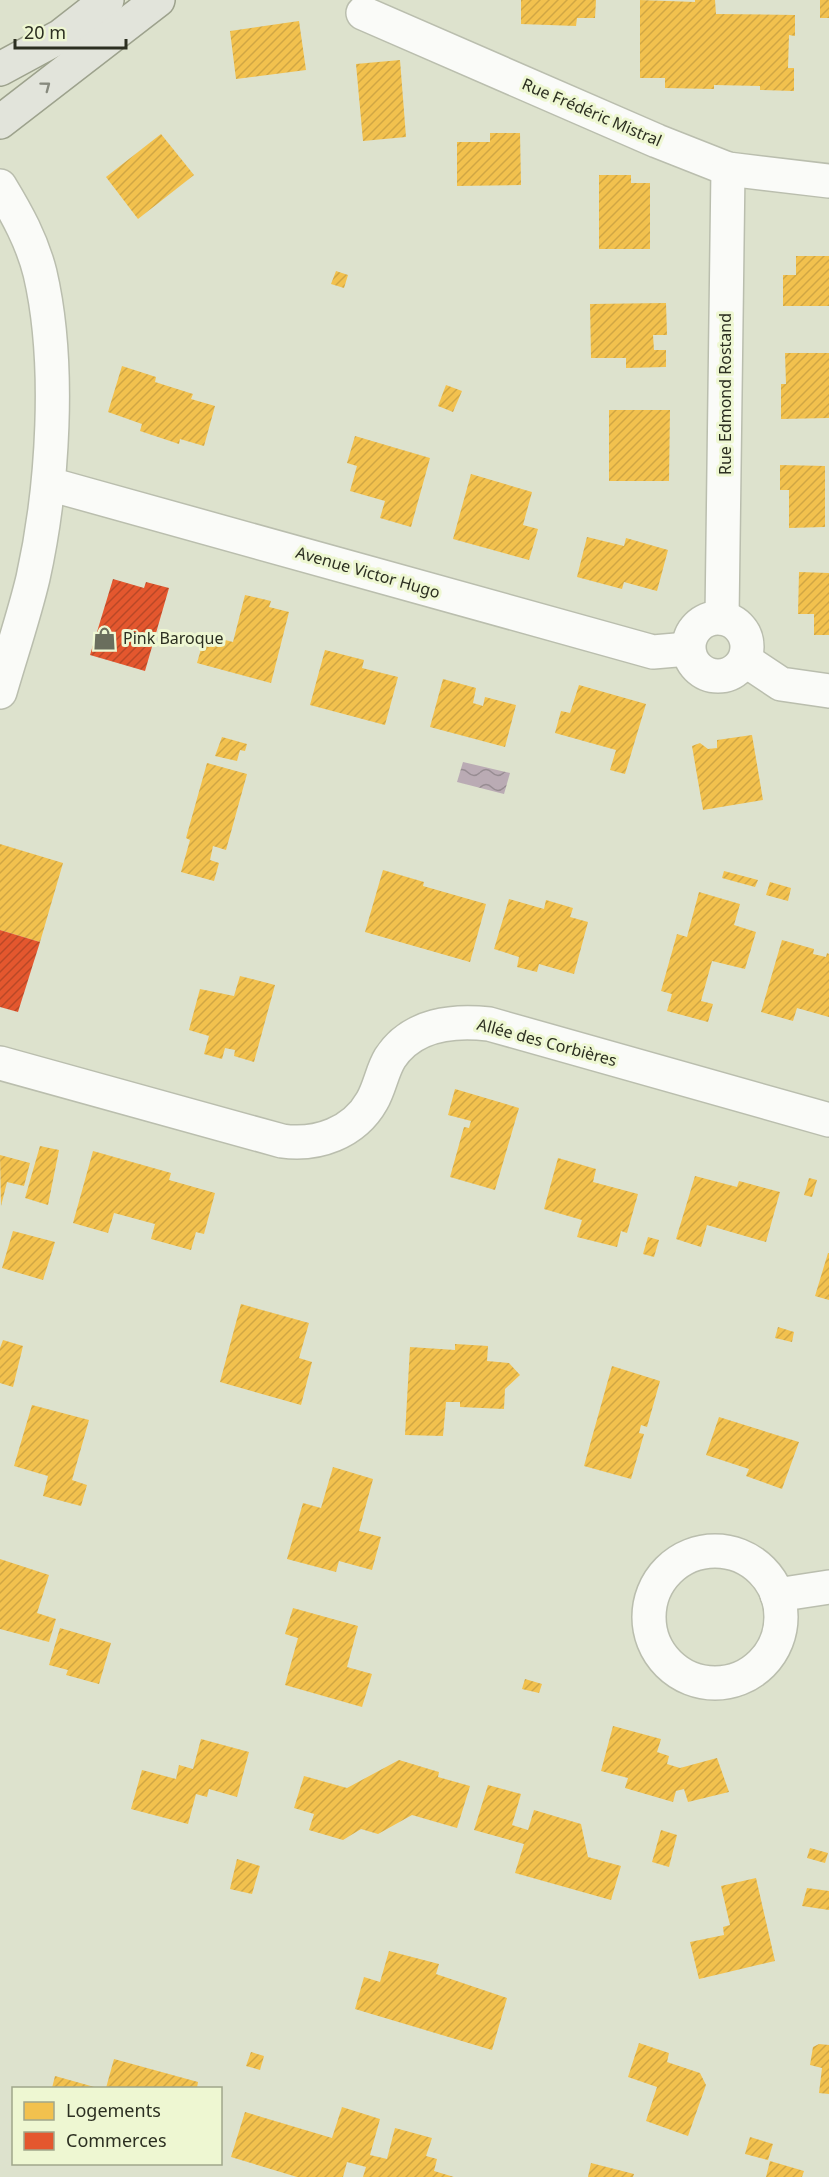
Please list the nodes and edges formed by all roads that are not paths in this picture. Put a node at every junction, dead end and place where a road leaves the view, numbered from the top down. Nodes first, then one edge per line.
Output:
1 (107, 0) edge
2 (158, 0) edge
3 (363, 13) dead end
4 (0, 69) edge
5 (0, 122) edge
6 (728, 169) junction
7 (829, 181) edge
8 (0, 186) edge
9 (49, 484) junction
10 (722, 618) junction
11 (688, 649) junction
12 (745, 660) junction
13 (829, 691) edge
14 (0, 692) edge
15 (0, 1063) edge
16 (829, 1120) edge
17 (829, 1587) edge
18 (777, 1595) junction

1 - 4 main road
5 -> 2 main road
3 - 6 street, Rue Frédéric Mistral
6 - 7 street, Rue Frédéric Mistral
6 - 10 street, Rue Edmond Rostand
8 - 9 street
9 - 11 street, Avenue Victor Hugo
9 - 14 street
10 - 11 street
10 - 12 street
11 - 12 street
12 - 13 street
15 - 16 street, Allée des Corbières
17 - 18 street
18 - 18 street

